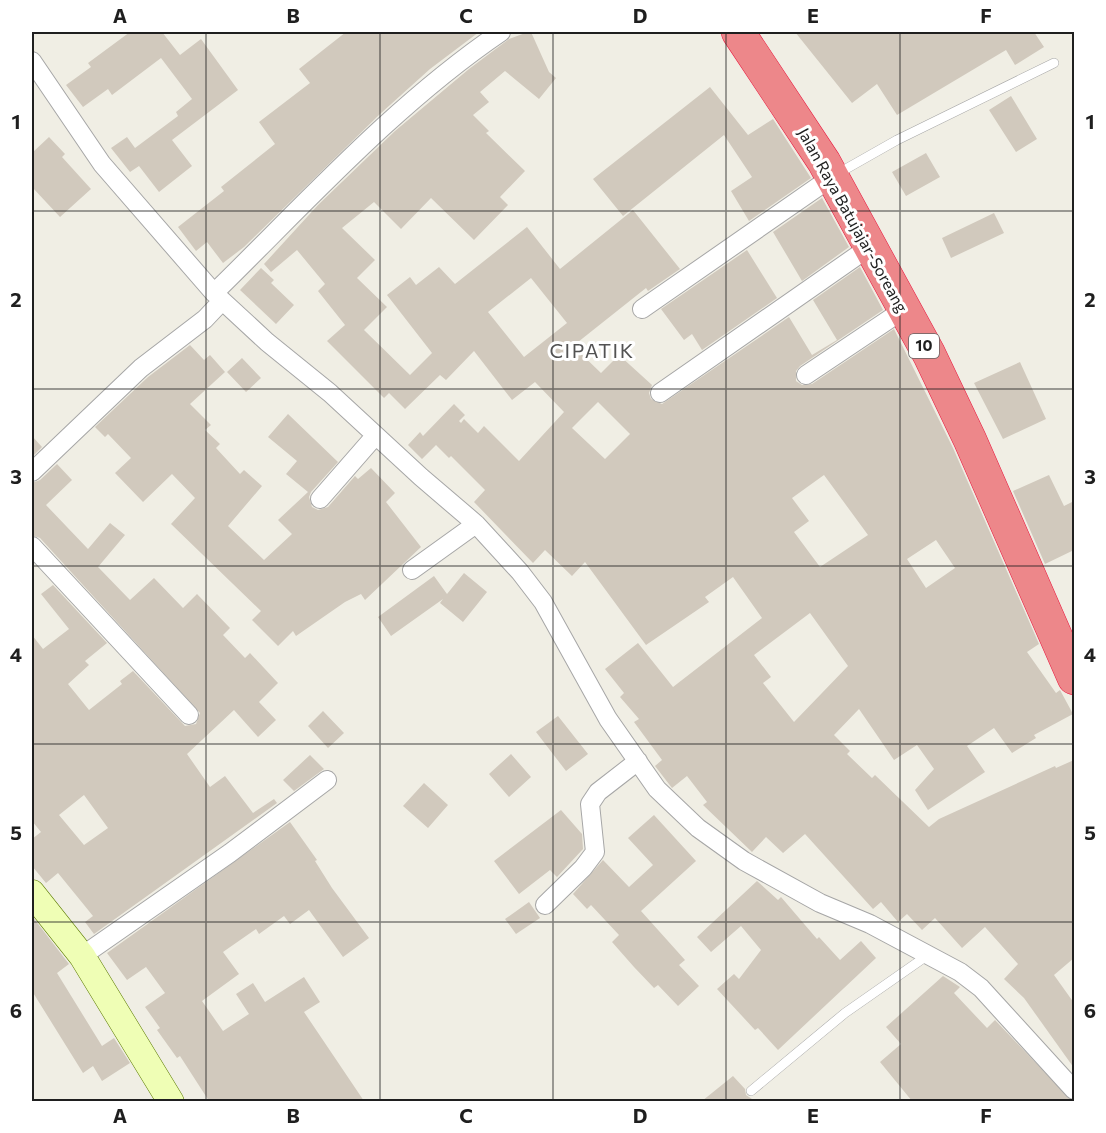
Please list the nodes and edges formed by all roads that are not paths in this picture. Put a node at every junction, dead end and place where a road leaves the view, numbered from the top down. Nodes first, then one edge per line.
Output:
1 (501, 32) edge
2 (738, 32) edge
3 (32, 61) edge
4 (1054, 63) dead end
5 (832, 177) junction
6 (871, 246) junction
7 (218, 297) junction
8 (642, 309) dead end
9 (903, 310) junction
10 (806, 375) dead end
11 (660, 393) dead end
12 (375, 436) junction
13 (32, 472) edge
14 (320, 499) dead end
15 (476, 524) junction
16 (32, 546) edge
17 (412, 570) dead end
18 (1074, 678) edge
19 (189, 715) dead end
20 (630, 767) junction
21 (327, 780) dead end
22 (32, 893) edge
23 (544, 905) dead end
24 (930, 954) junction
25 (82, 956) junction
26 (1074, 1090) edge
27 (751, 1091) dead end
28 (171, 1101) edge

1 - 7 street
2 - 5 highway, Jalan Raya Batujajar-Soreang / 10
3 - 7 street
4 - 5 lane
5 - 6 highway, Jalan Raya Batujajar-Soreang / 10
5 - 8 street
6 - 9 highway, Jalan Raya Batujajar-Soreang / 10
6 - 11 street
7 - 12 street
7 - 13 street
9 - 10 street
9 - 18 highway, Jalan Raya Batujajar-Soreang / 10
12 - 14 street
12 - 15 street
15 - 17 street
15 - 20 street
16 - 19 street
20 - 23 street
20 - 24 street
21 - 25 street
22 - 25 street
24 - 26 street
24 - 27 lane
25 - 28 street

